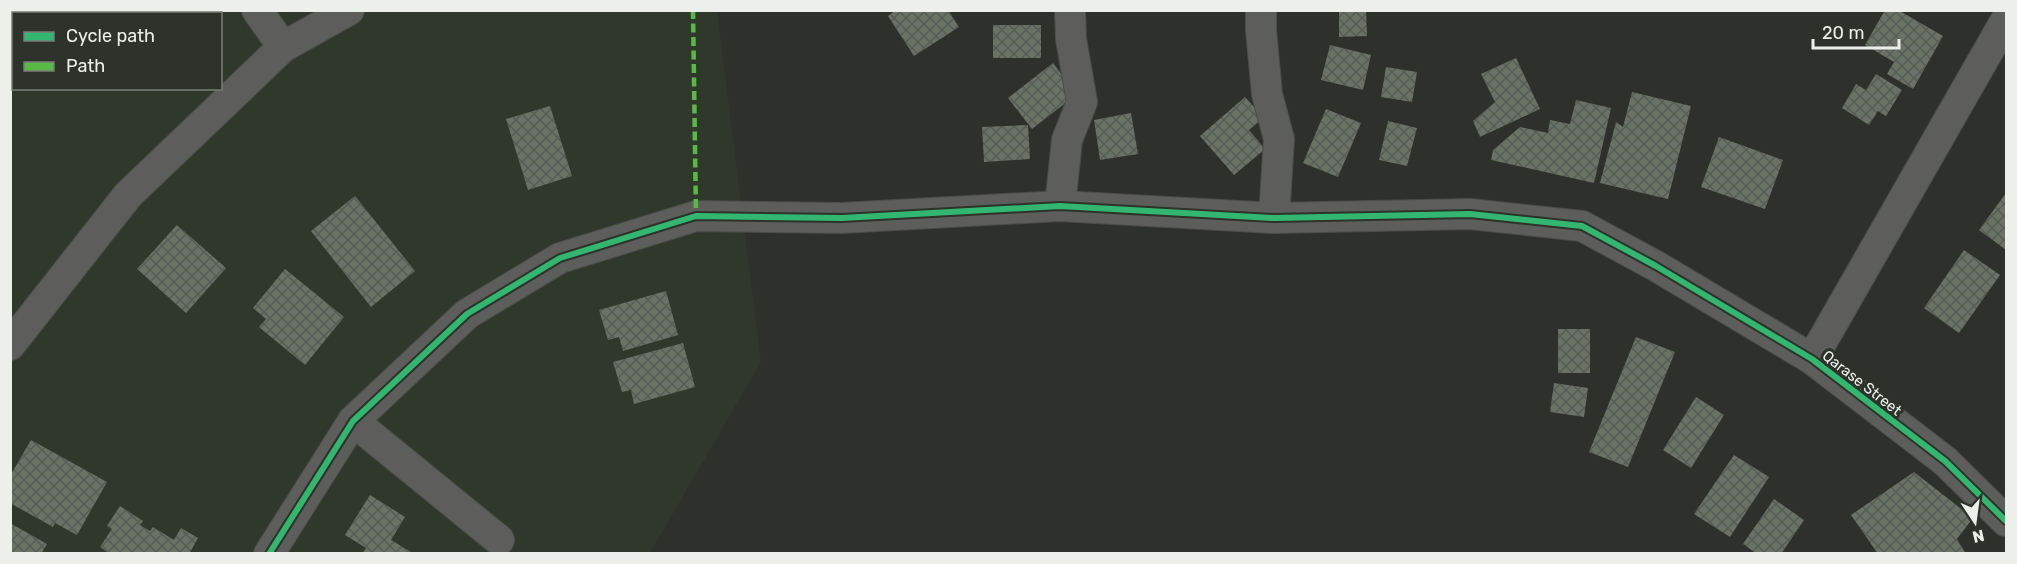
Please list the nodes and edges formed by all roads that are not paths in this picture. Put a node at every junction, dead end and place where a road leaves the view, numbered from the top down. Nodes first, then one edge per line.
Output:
1 (257, 10) edge
2 (349, 10) edge
3 (1070, 10) edge
4 (1261, 10) edge
5 (2007, 20) edge
6 (283, 46) junction
7 (1060, 206) junction
8 (1274, 218) junction
9 (10, 345) edge
10 (1812, 359) junction
11 (353, 421) junction
12 (2007, 521) edge
13 (499, 540) dead end
14 (269, 554) edge

1 - 6 street
2 - 6 street
3 - 7 street
4 - 8 street
5 - 10 street
6 - 9 street
7 - 8 street, Qarase Street
7 - 11 street, Qarase Street
8 - 10 street, Qarase Street
10 - 12 street, Qarase Street
11 - 13 street
11 - 14 street, Qarase Street

